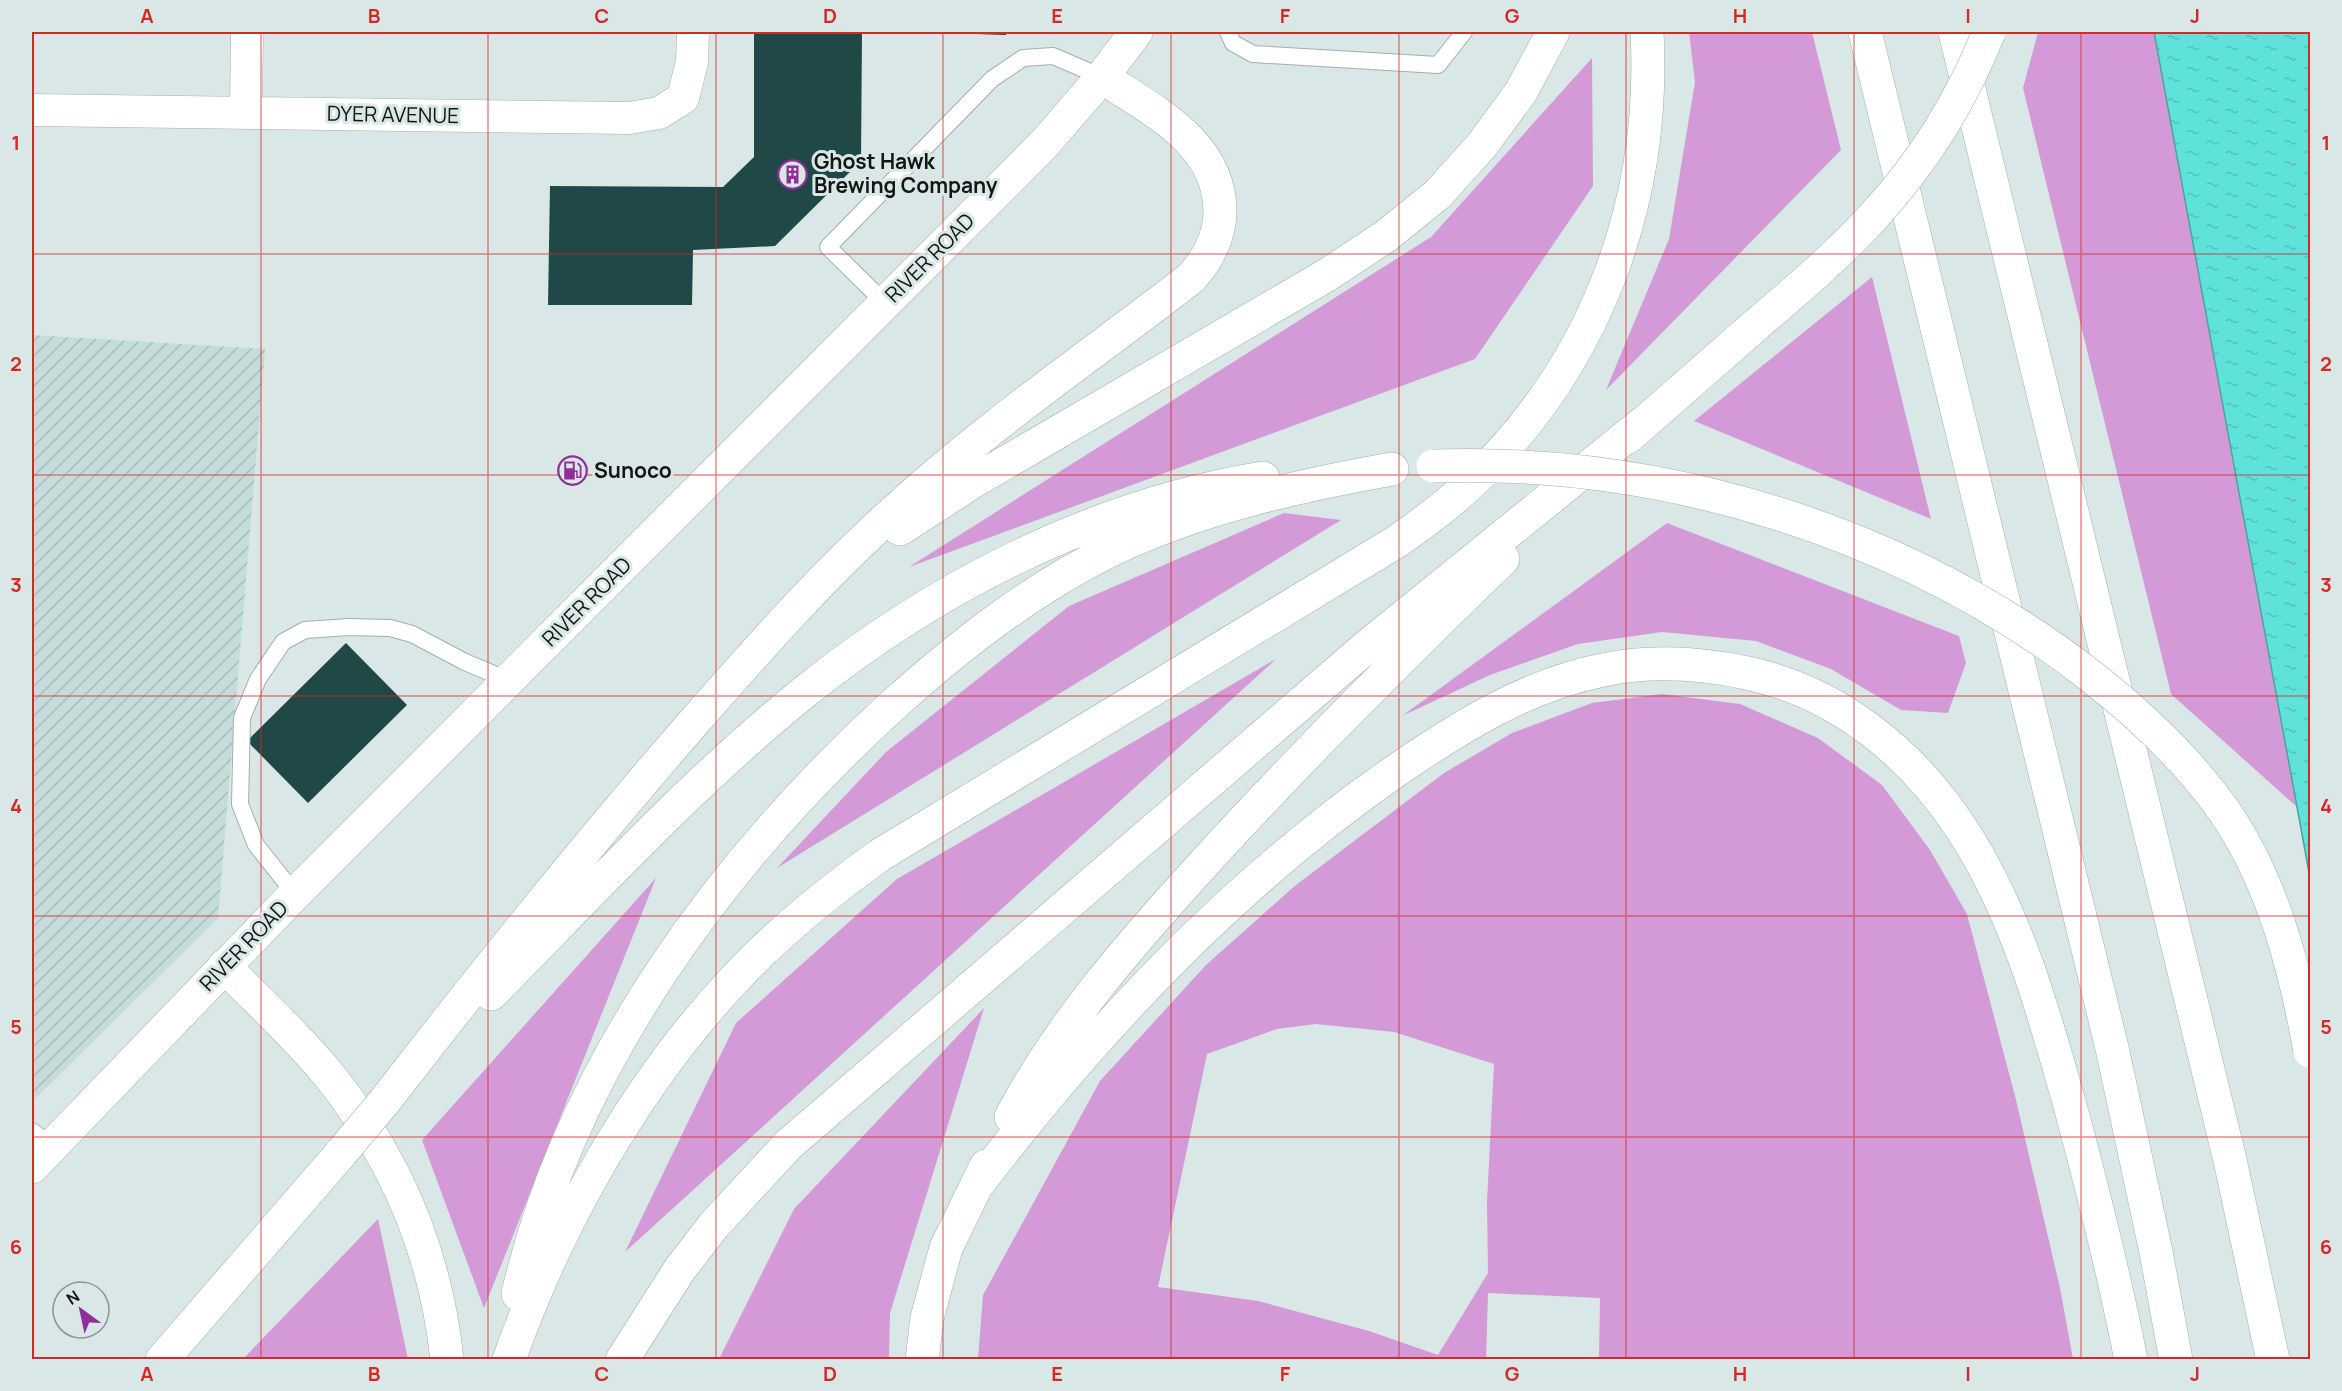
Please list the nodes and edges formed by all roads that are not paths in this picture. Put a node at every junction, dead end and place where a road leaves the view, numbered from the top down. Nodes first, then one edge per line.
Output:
1 (247, 32) edge
2 (693, 32) edge
3 (1136, 32) edge
4 (1228, 32) edge
5 (1464, 32) edge
6 (1553, 32) edge
7 (1647, 32) edge
8 (1865, 32) edge
9 (1955, 32) edge
10 (1989, 32) edge
11 (1102, 77) junction
12 (32, 110) edge
13 (246, 113) junction
14 (885, 303) junction
15 (1643, 423) junction
16 (1392, 469) junction
17 (785, 623) junction
18 (508, 680) junction
19 (295, 894) junction
20 (224, 966) junction
21 (2310, 1051) edge
22 (384, 1102) junction
23 (38, 1148) edge
24 (978, 1184) junction
25 (162, 1359) edge
26 (447, 1359) edge
27 (504, 1359) edge
28 (509, 1359) edge
29 (622, 1359) edge
30 (922, 1359) edge
31 (2131, 1359) edge
32 (2176, 1359) edge
33 (2272, 1359) edge

1 - 13 street
2 - 13 street, DYER AVENUE
3 - 11 main road, RIVER ROAD
4 - 5 lane
6 - 17 main road
7 - 28 main road
8 - 32 main road
9 - 33 main road
10 - 15 main road, bridge
11 - 14 main road, RIVER ROAD
11 - 14 lane
11 - 17 main road
12 - 13 street, DYER AVENUE
14 - 18 main road, RIVER ROAD
15 - 24 main road
15 - 29 main road
16 - 21 main road, bridge
16 - 22 main road
16 - 27 main road
17 - 22 main road
18 - 19 main road, RIVER ROAD
18 - 19 lane
19 - 20 main road, RIVER ROAD
20 - 23 main road, RIVER ROAD
20 - 26 main road
22 - 25 main road, bridge
24 - 30 main road
24 - 31 main road

